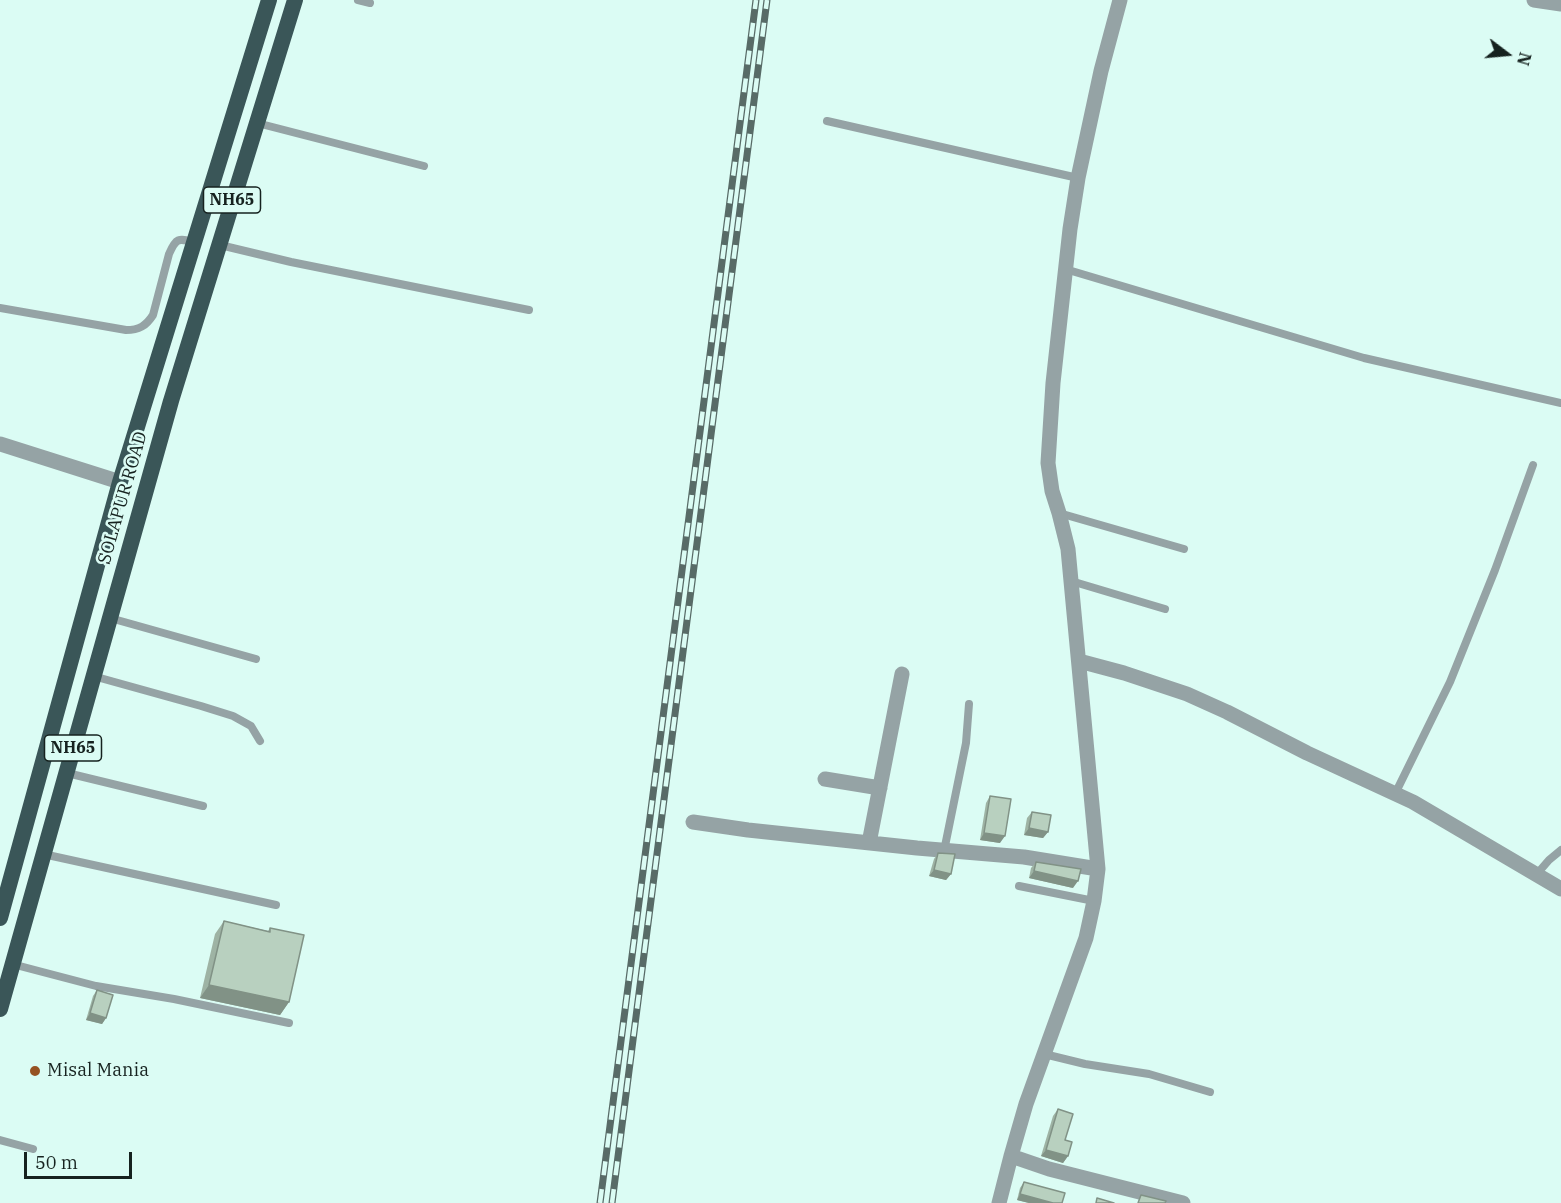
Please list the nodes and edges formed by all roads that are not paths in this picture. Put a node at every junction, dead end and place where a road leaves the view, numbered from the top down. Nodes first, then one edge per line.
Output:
1 (269, 0) edge
2 (295, 0) edge
3 (358, 0) edge
4 (1120, 0) edge
5 (1534, 0) edge
6 (370, 3) dead end
7 (1561, 4) edge
8 (827, 121) dead end
9 (256, 123) junction
10 (424, 166) dead end
11 (1078, 178) junction
12 (194, 242) junction
13 (219, 245) junction
14 (1065, 269) junction
15 (0, 308) edge
16 (530, 310) dead end
17 (1561, 403) edge
18 (0, 444) edge
19 (1533, 465) dead end
20 (121, 478) junction
21 (1059, 513) junction
22 (1184, 549) dead end
23 (1071, 581) junction
24 (1165, 609) dead end
25 (109, 618) junction
26 (256, 659) dead end
27 (1079, 662) junction
28 (902, 674) dead end
29 (93, 676) junction
30 (969, 704) dead end
31 (260, 741) dead end
32 (66, 773) junction
33 (825, 779) dead end
34 (880, 788) junction
35 (1395, 794) junction
36 (203, 806) dead end
37 (693, 822) dead end
38 (869, 843) junction
39 (1561, 850) edge
40 (944, 851) junction
41 (43, 854) junction
42 (1098, 869) junction
43 (1536, 875) junction
44 (1019, 886) dead end
45 (1561, 889) edge
46 (1094, 901) junction
47 (276, 905) dead end
48 (0, 918) edge
49 (12, 964) junction
50 (0, 1009) edge
51 (289, 1023) dead end
52 (1044, 1054) junction
53 (1210, 1092) dead end
54 (0, 1140) edge
55 (33, 1149) dead end
56 (1011, 1156) junction
57 (999, 1203) edge
58 (1183, 1203) edge

1 - 12 highway, SOLAPUR ROAD / NH65
2 - 9 highway, SOLAPUR ROAD / NH65
3 - 6 lane
4 - 11 street
5 - 7 street
8 - 11 lane
9 - 10 lane
9 - 13 highway, SOLAPUR ROAD / NH65
11 - 14 street
12 - 15 lane
12 - 20 highway, SOLAPUR ROAD / NH65
13 - 16 lane
13 - 25 highway, SOLAPUR ROAD / NH65
14 - 17 lane
14 - 21 street
18 - 20 street
19 - 35 lane
20 - 48 highway, SOLAPUR ROAD / NH65
21 - 22 lane
21 - 23 street
23 - 24 lane
23 - 27 street
25 - 26 lane
25 - 29 highway, SOLAPUR ROAD / NH65
27 - 35 street
27 - 42 street
28 - 34 street
29 - 31 lane
29 - 32 highway, SOLAPUR ROAD / NH65
30 - 40 lane
32 - 36 lane
32 - 41 highway, SOLAPUR ROAD / NH65
33 - 34 street
34 - 38 street
35 - 43 street
37 - 38 street
38 - 40 street
39 - 43 lane
40 - 42 street
41 - 47 lane
41 - 49 highway, SOLAPUR ROAD / NH65
42 - 46 street
43 - 45 street
44 - 46 lane
46 - 52 street
49 - 50 highway, SOLAPUR ROAD / NH65
49 - 51 lane
52 - 53 lane
52 - 56 street
54 - 55 lane
56 - 57 street
56 - 58 street

